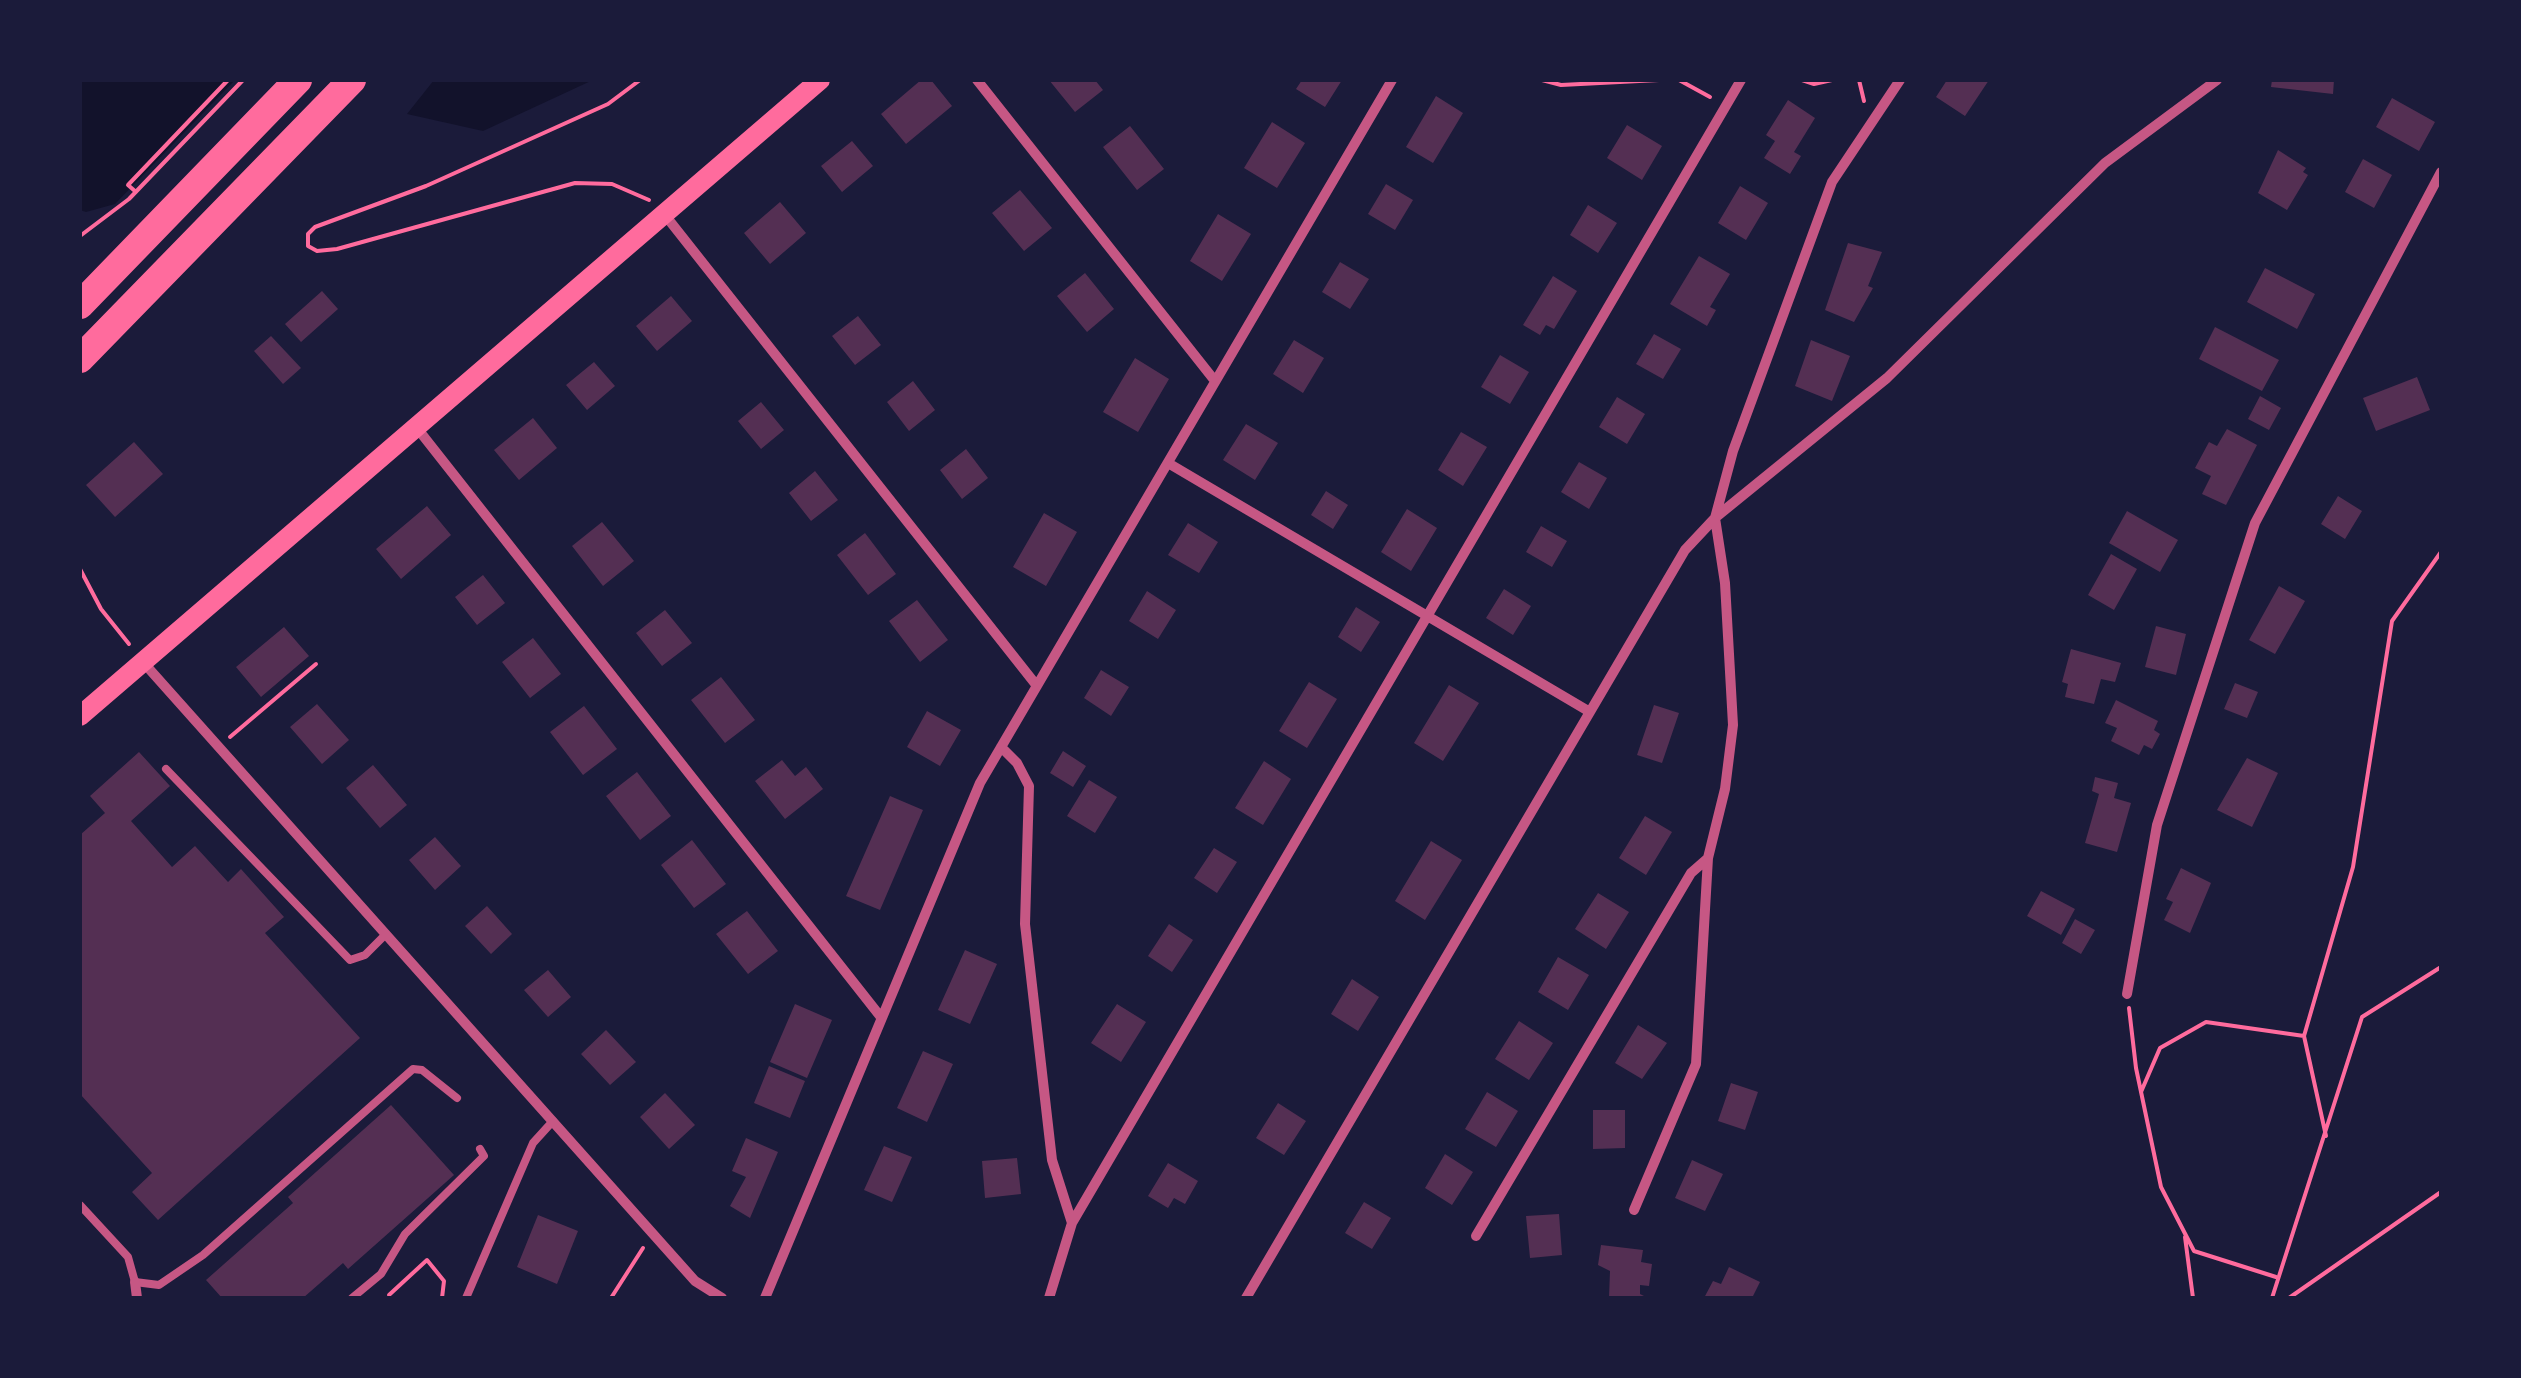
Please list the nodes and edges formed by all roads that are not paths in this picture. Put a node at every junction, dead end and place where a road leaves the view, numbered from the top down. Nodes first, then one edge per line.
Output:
1 (298, 80) edge
2 (352, 80) edge
3 (820, 80) edge
4 (977, 80) edge
5 (1392, 80) edge
6 (1741, 80) edge
7 (1900, 80) edge
8 (2217, 80) edge
9 (2441, 172) edge
10 (665, 215) junction
11 (80, 305) edge
12 (80, 359) edge
13 (1215, 382) junction
14 (418, 428) junction
15 (1168, 463) junction
16 (1715, 518) junction
17 (1427, 616) junction
18 (136, 654) junction
19 (1037, 686) junction
20 (1590, 712) junction
21 (80, 716) edge
22 (1000, 747) junction
23 (166, 769) dead end
24 (1708, 858) junction
25 (386, 934) junction
26 (2127, 994) road end
27 (880, 1016) junction
28 (457, 1098) dead end
29 (553, 1121) junction
30 (480, 1150) dead end
31 (80, 1205) edge
32 (1634, 1210) dead end
33 (1072, 1223) junction
34 (1476, 1236) dead end
35 (135, 1282) junction
36 (137, 1298) edge
37 (352, 1298) edge
38 (466, 1298) edge
39 (722, 1298) edge
40 (765, 1298) edge
41 (1050, 1298) edge
42 (1246, 1298) edge

1 - 11 highway
2 - 12 highway
3 - 10 main road
4 - 13 street
5 - 13 street
6 - 17 street
7 - 16 street
8 - 16 street
9 - 26 street
10 - 14 main road
10 - 19 street
13 - 15 street
14 - 18 main road
14 - 27 street
15 - 17 street
15 - 19 street
16 - 20 street
16 - 24 street
17 - 20 street
17 - 33 street
18 - 21 main road
18 - 25 street
19 - 22 street
20 - 42 street
22 - 27 street
22 - 33 street
23 - 25 lane
24 - 32 street
24 - 34 street
25 - 29 street
27 - 40 street
28 - 35 lane
29 - 38 lane
29 - 39 street
30 - 37 lane
31 - 35 lane
33 - 41 street
35 - 36 street

